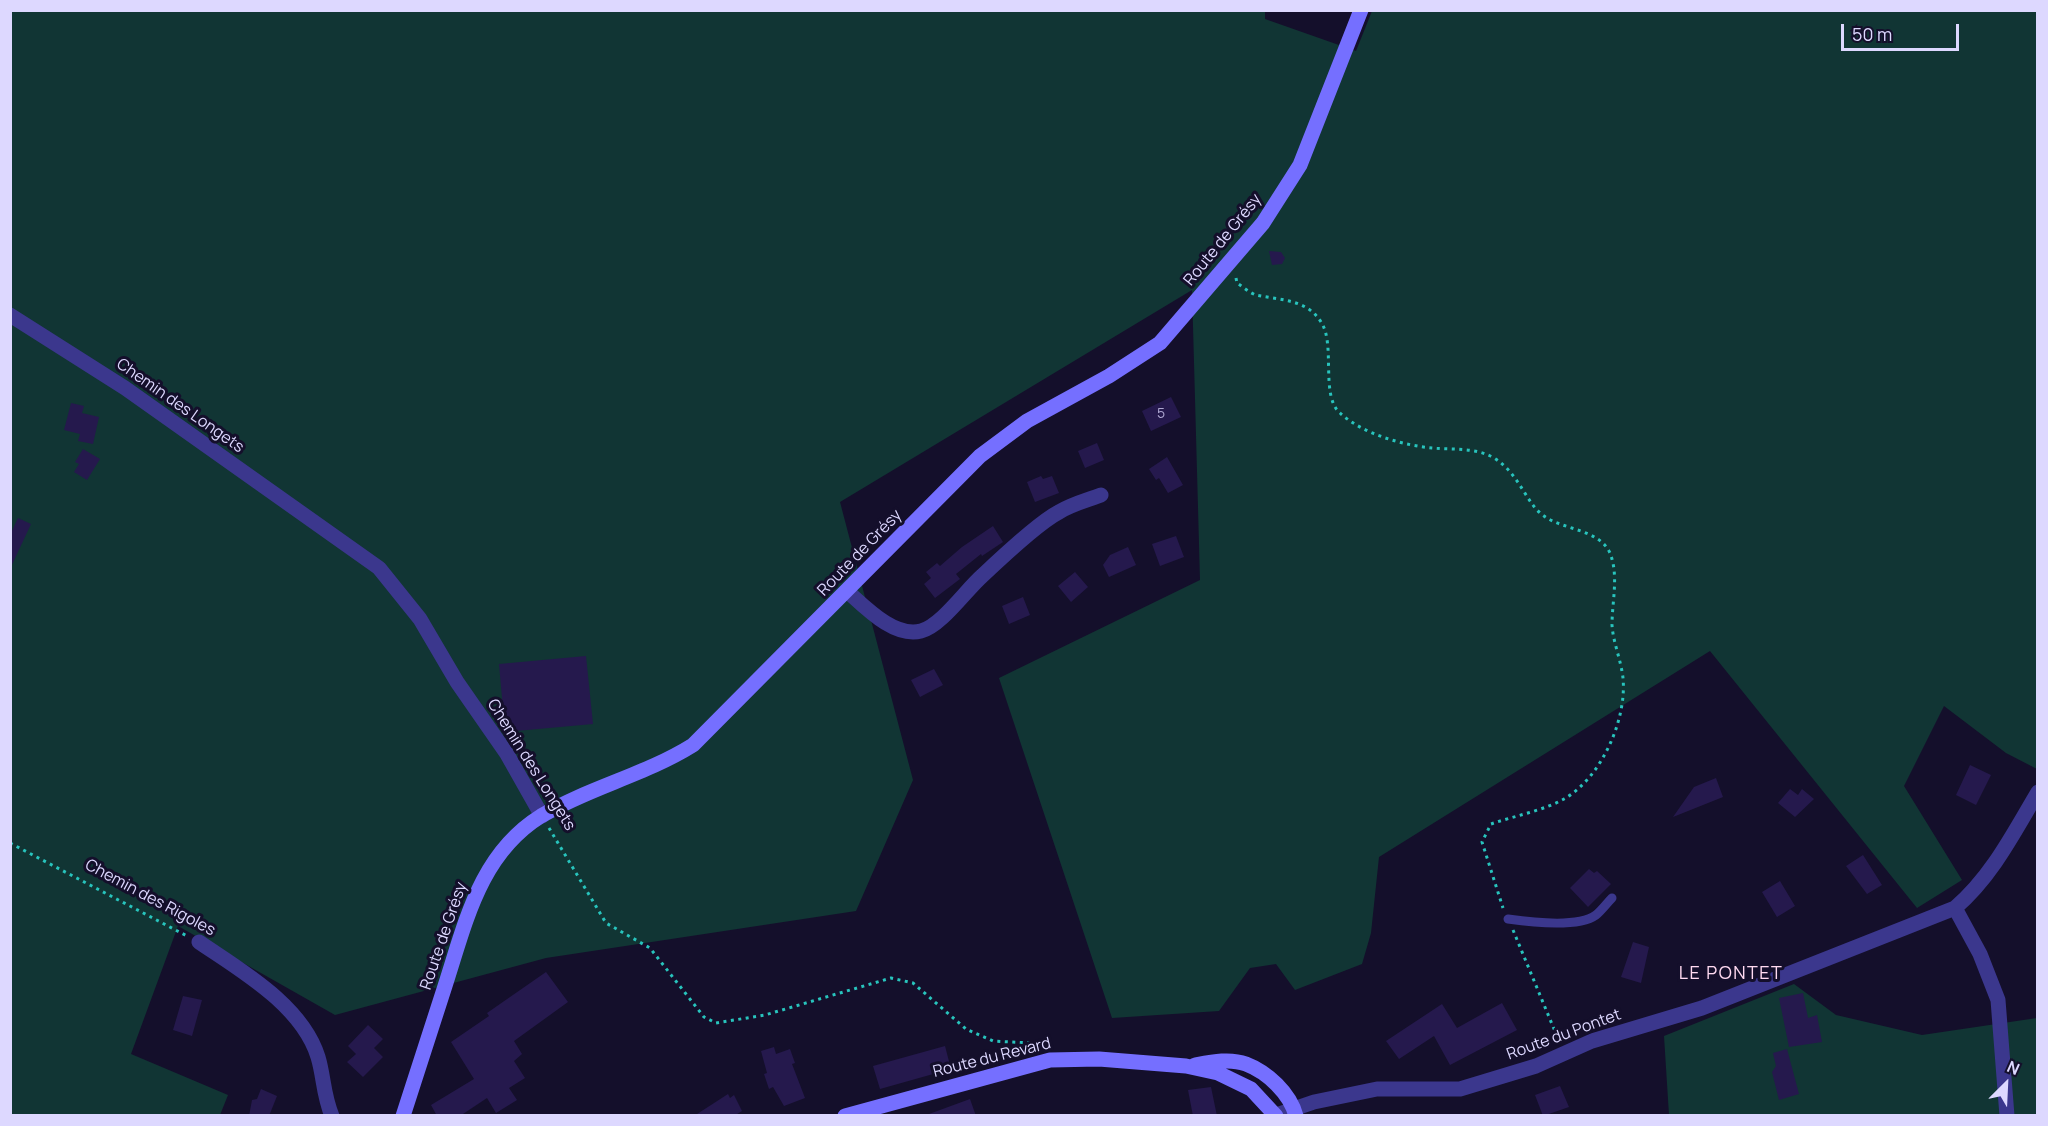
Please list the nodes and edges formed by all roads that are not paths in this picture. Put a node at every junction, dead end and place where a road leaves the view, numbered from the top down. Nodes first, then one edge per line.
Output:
1 (1361, 10) edge
2 (10, 315) edge
3 (1101, 495) dead end
4 (847, 591) junction
5 (2037, 792) edge
6 (542, 816) junction
7 (1612, 898) dead end
8 (1955, 908) junction
9 (1508, 919) road end
10 (199, 942) road end
11 (1186, 1066) junction
12 (1295, 1112) edge
13 (1276, 1115) edge
14 (332, 1116) edge
15 (403, 1116) edge
16 (845, 1116) edge
17 (2007, 1116) edge

1 - 4 main road, Route de Grésy
2 - 6 street, Chemin des Longets
3 - 4 street
4 - 6 main road, Route de Grésy
5 - 8 street, Route du Pontet
6 - 15 main road, Route de Grésy
7 - 9 lane
8 - 12 street, Route du Pontet
8 - 17 street
10 - 14 street, Chemin des Rigoles
11 - 12 main road, Route du Revard
11 - 13 main road, Route du Revard
11 - 16 main road, Route du Revard
12 - 13 street, Route du Pontet

